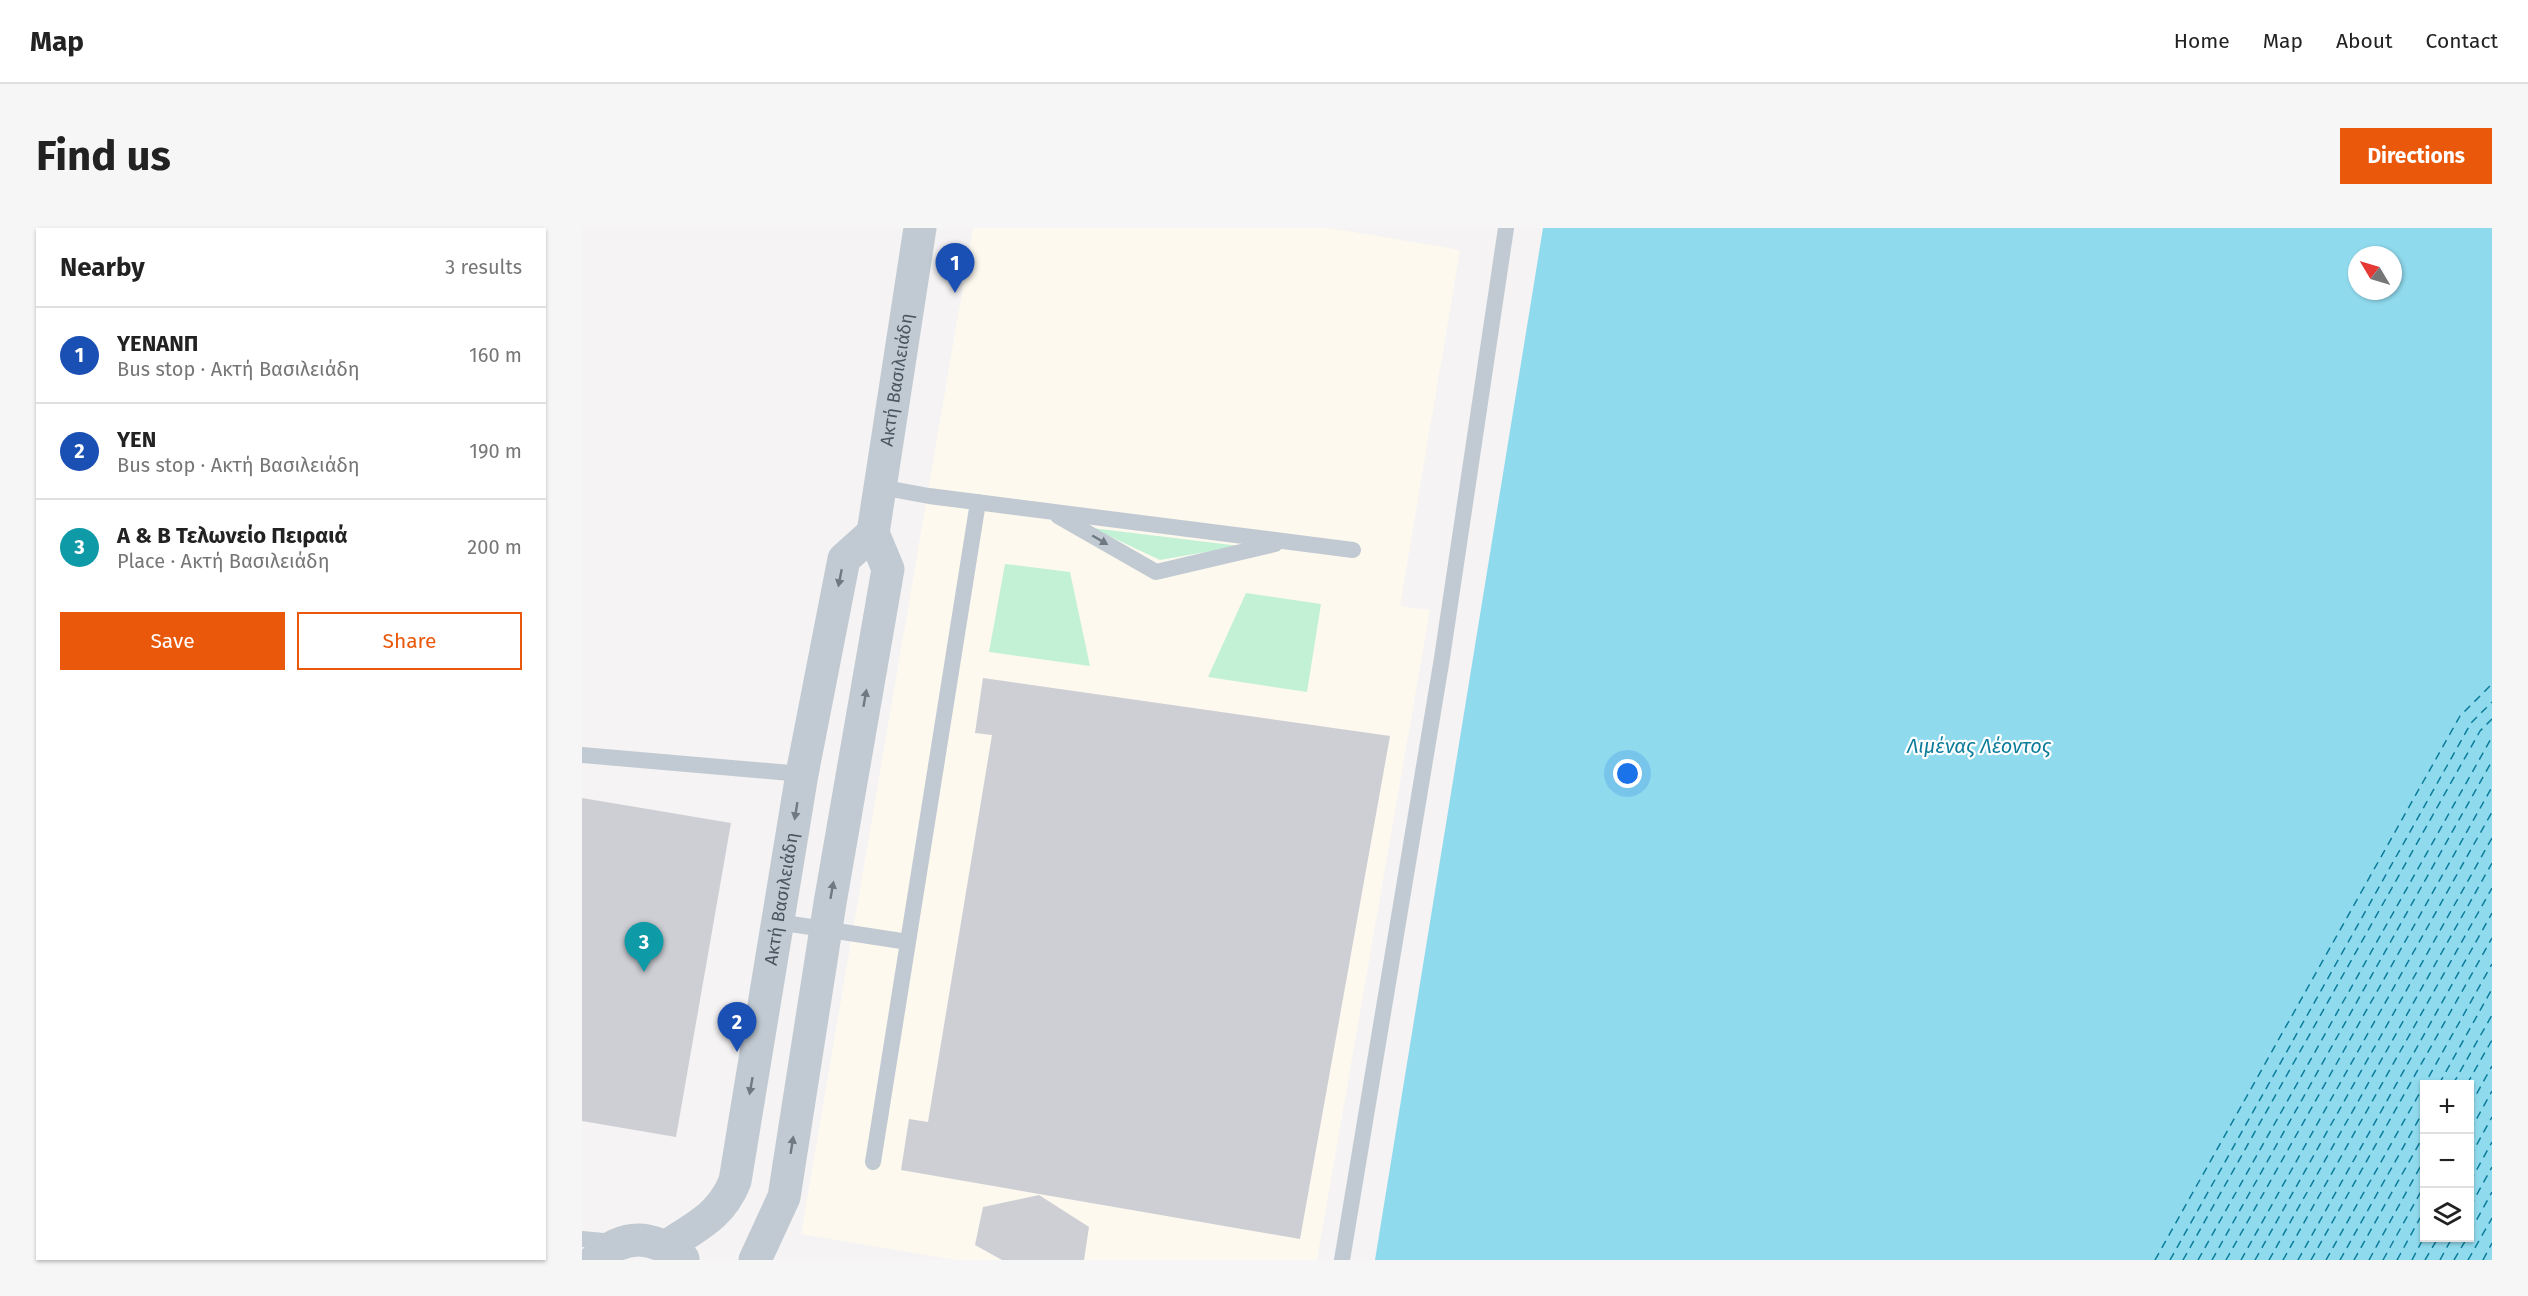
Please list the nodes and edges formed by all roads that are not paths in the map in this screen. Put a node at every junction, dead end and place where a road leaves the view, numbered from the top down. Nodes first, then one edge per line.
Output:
1 (920, 228) edge
2 (1506, 228) edge
3 (880, 487) junction
4 (978, 502) junction
5 (1050, 511) junction
6 (873, 533) junction
7 (1287, 541) junction
8 (1353, 550) dead end
9 (582, 755) edge
10 (802, 774) junction
11 (778, 922) junction
12 (826, 929) junction
13 (908, 942) junction
14 (873, 1162) dead end
15 (784, 1197) junction
16 (582, 1239) edge
17 (608, 1251) edge
18 (676, 1253) edge
19 (755, 1260) edge
20 (772, 1260) edge
21 (1342, 1260) edge

1 - 3 street, Ακτή Βασιλειάδη
2 - 21 lane
3 - 4 lane
3 - 6 street, Ακτή Βασιλειάδη
4 - 5 lane
4 - 13 lane
5 - 7 lane
5 -> 7 lane
6 -> 10 street, Ακτή Βασιλειάδη
12 -> 6 street
7 - 8 lane
9 - 10 lane
10 -> 11 street, Ακτή Βασιλειάδη
11 - 12 lane
11 -> 18 street, Ακτή Βασιλειάδη
12 - 13 lane
15 -> 12 street
13 - 14 lane
15 - 19 street
15 - 20 lane
16 - 17 lane
17 - 18 street, Ακτή Βασιλειάδη

